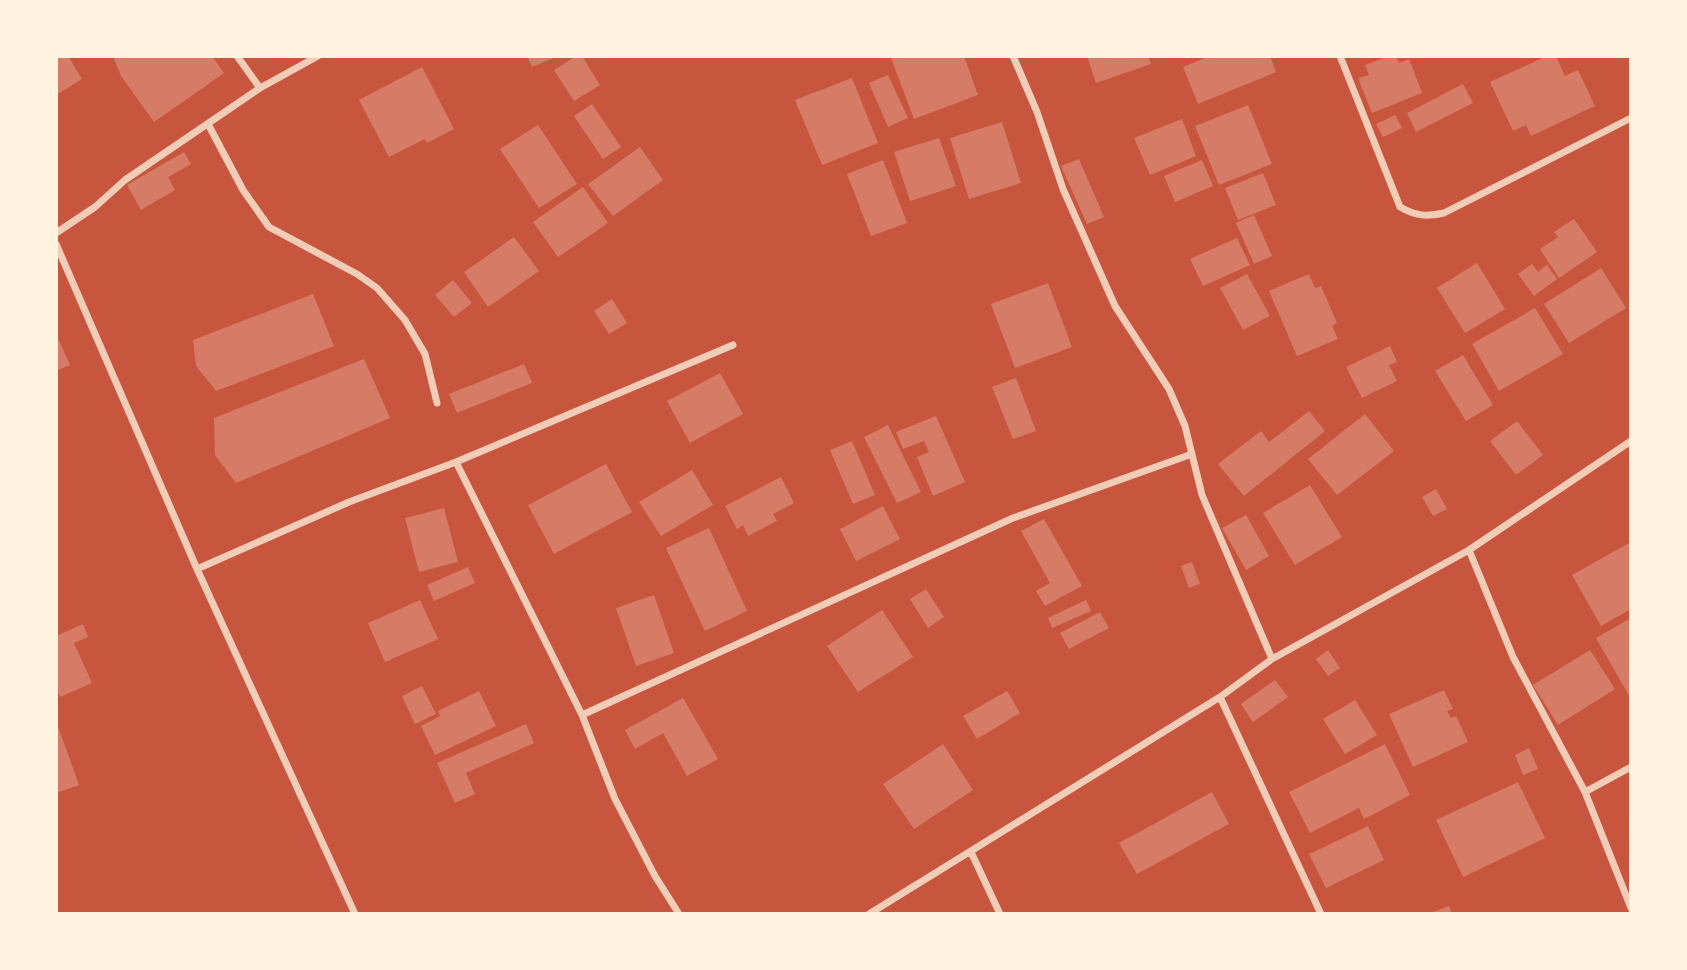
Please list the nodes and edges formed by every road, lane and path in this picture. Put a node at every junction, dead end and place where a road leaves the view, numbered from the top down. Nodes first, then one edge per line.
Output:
1 (237, 56) edge
2 (318, 56) edge
3 (1013, 56) edge
4 (1340, 56) edge
5 (260, 88) junction
6 (1631, 118) edge
7 (208, 124) junction
8 (56, 233) edge
9 (56, 244) edge
10 (733, 345) dead end
11 (438, 403) dead end
12 (1631, 441) edge
13 (1192, 454) junction
14 (456, 462) junction
15 (1469, 550) junction
16 (197, 569) junction
17 (1272, 659) junction
18 (1220, 697) junction
19 (582, 715) junction
20 (1631, 767) edge
21 (1585, 792) junction
22 (971, 852) junction
23 (1631, 908) edge
24 (355, 914) edge
25 (679, 914) edge
26 (869, 914) edge
27 (999, 914) edge
28 (1321, 914) edge

1 - 5 street
2 - 5 street
3 - 13 street
4 - 6 street
5 - 7 street
7 - 8 street
7 - 11 street
9 - 16 street
10 - 14 street
12 - 15 street
13 - 17 street
13 - 19 street
14 - 16 street
14 - 19 street
15 - 17 street
15 - 21 street
16 - 24 street
17 - 18 street
18 - 22 street
18 - 28 street
19 - 25 street
20 - 21 street
21 - 23 street
22 - 26 street
22 - 27 street

